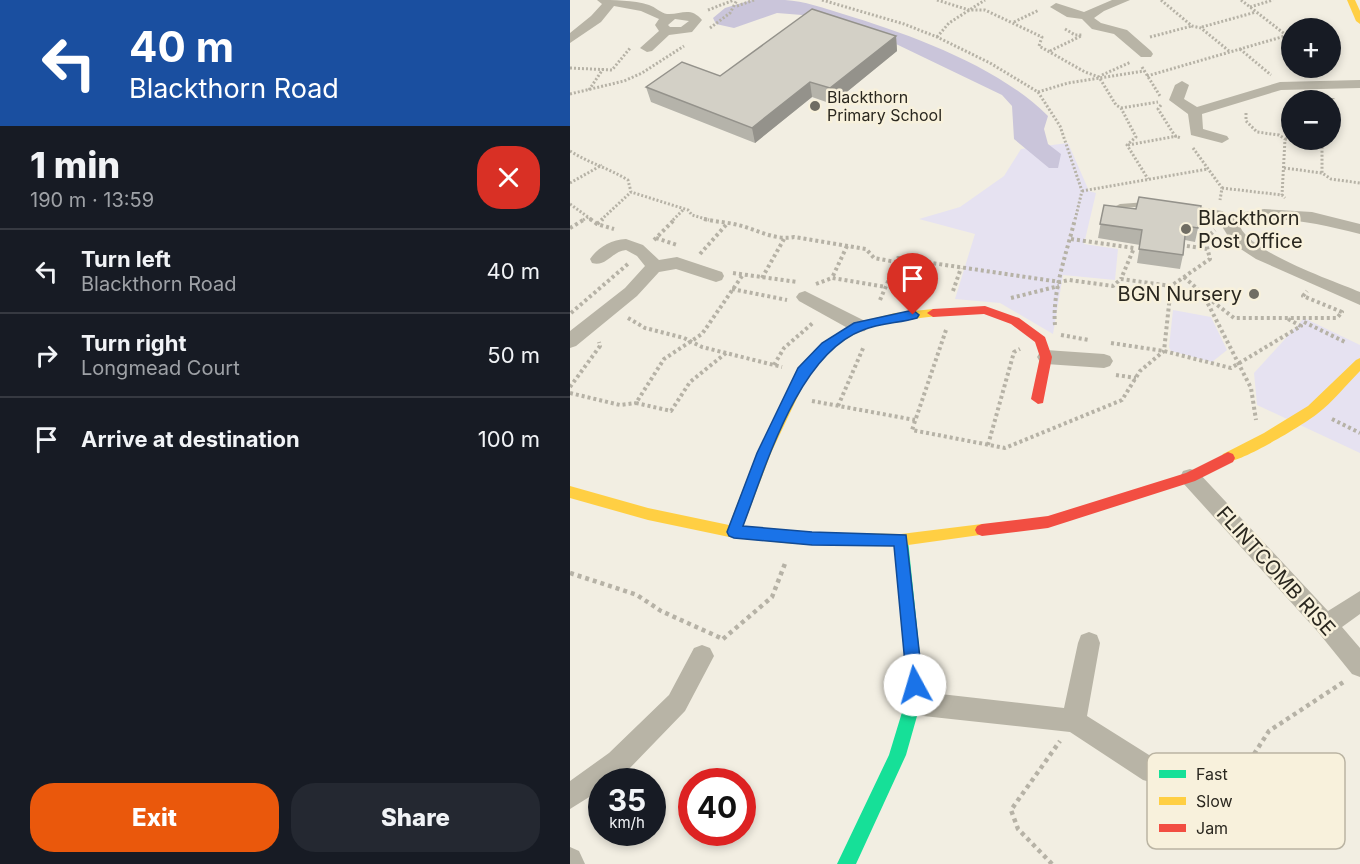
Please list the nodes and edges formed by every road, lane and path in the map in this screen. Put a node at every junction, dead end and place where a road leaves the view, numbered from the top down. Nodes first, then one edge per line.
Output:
1 (734, 0) edge
2 (754, 0) edge
3 (822, 0) edge
4 (827, 0) edge
5 (937, 0) edge
6 (985, 0) edge
7 (1124, 0) edge
8 (1163, 0) edge
9 (1241, 0) edge
10 (1273, 0) edge
11 (1351, 0) edge
12 (607, 1) edge
13 (736, 6) dead end
14 (1250, 7) junction
15 (969, 10) junction
16 (1051, 10) joint
17 (701, 12) dead end
18 (1256, 12) junction
19 (1086, 16) junction
20 (1360, 21) edge
21 (1014, 22) junction
22 (666, 24) junction
23 (1192, 26) junction
24 (1061, 27) dead end
25 (1201, 28) junction
26 (707, 30) dead end
27 (1281, 31) edge
28 (1281, 36) edge
29 (937, 37) junction
30 (570, 39) edge
31 (1132, 42) junction
32 (647, 48) junction
33 (1239, 48) junction
34 (1049, 51) junction
35 (1229, 51) junction
36 (668, 56) dead end
37 (1122, 56) dead end
38 (1144, 60) junction
39 (1132, 61) junction
40 (570, 68) edge
41 (604, 69) junction
42 (1144, 71) junction
43 (1148, 76) junction
44 (1099, 77) junction
45 (1360, 84) edge
46 (1182, 85) dead end
47 (1329, 85) junction
48 (1280, 86) junction
49 (589, 90) dead end
50 (1330, 90) edge
51 (1038, 92) junction
52 (1237, 100) junction
53 (1163, 101) junction
54 (1120, 108) junction
55 (1195, 112) junction
56 (1196, 132) junction
57 (1175, 136) junction
58 (1281, 137) edge
59 (1221, 139) dead end
60 (1127, 145) junction
61 (1285, 150) edge
62 (1322, 150) edge
63 (570, 152) edge
64 (603, 165) junction
65 (1284, 168) junction
66 (1208, 169) junction
67 (1322, 173) junction
68 (1148, 179) junction
69 (570, 183) edge
70 (1360, 183) edge
71 (1082, 191) junction
72 (631, 192) junction
73 (1282, 195) dead end
74 (570, 204) edge
75 (1155, 204) edge
76 (1179, 205) edge
77 (1120, 206) edge
78 (1225, 216) junction
79 (588, 217) junction
80 (597, 224) junction
81 (726, 225) junction
82 (570, 228) edge
83 (1360, 229) edge
84 (616, 230) dead end
85 (656, 238) dead end
86 (644, 239) dead end
87 (784, 239) junction
88 (1071, 239) junction
89 (1136, 239) edge
90 (1172, 244) edge
91 (846, 246) junction
92 (1134, 248) junction
93 (1207, 249) junction
94 (598, 259) dead end
95 (696, 259) dead end
96 (654, 267) junction
97 (961, 268) junction
98 (720, 273) joint
99 (742, 276) junction
100 (1184, 277) junction
101 (762, 278) junction
102 (832, 278) junction
103 (1121, 279) junction
104 (820, 284) junction
105 (1060, 284) junction
106 (1170, 286) junction
107 (886, 287) dead end
108 (732, 289) junction
109 (1203, 294) junction
110 (1317, 295) dead end
111 (805, 297) junction
112 (1357, 298) edge
113 (1336, 303) dead end
114 (614, 306) junction
115 (827, 309) junction
116 (949, 310) junction
117 (985, 310) junction
118 (1286, 318) junction
119 (1308, 318) junction
120 (593, 323) junction
121 (1303, 324) junction
122 (859, 326) junction
123 (694, 340) junction
124 (570, 341) edge
125 (1099, 341) dead end
126 (1345, 342) dead end
127 (1110, 343) dead end
128 (1043, 349) junction
129 (1164, 351) junction
130 (726, 353) junction
131 (1104, 361) dead end
132 (1360, 363) edge
133 (774, 364) junction
134 (1237, 364) junction
135 (803, 372) junction
136 (571, 384) edge
137 (570, 393) edge
138 (789, 397) junction
139 (1038, 399) dead end
140 (636, 403) junction
141 (915, 420) junction
142 (1257, 428) dead end
143 (988, 445) junction
144 (1190, 477) junction
145 (572, 495) edge
146 (734, 532) junction
147 (794, 538) junction
148 (901, 540) junction
149 (570, 573) edge
150 (1360, 601) edge
151 (1326, 625) junction
152 (723, 639) junction
153 (1089, 643) dead end
154 (702, 656) joint
155 (1355, 672) edge
156 (914, 703) junction
157 (1074, 721) junction
158 (1255, 753) edge
159 (1147, 768) edge
160 (570, 796) edge
161 (846, 864) edge
162 (1052, 864) edge

1 - 17 path
2 - 13 path
3 - 4 path
4 - 29 path
5 - 15 path
6 - 15 path
7 - 19 street
8 - 23 path
9 - 14 path
10 - 14 path
11 - 20 street
12 - 22 street
12 - 30 street
14 - 18 path
15 - 21 path
15 - 29 path
16 - 19 street
16 - 21 path
18 - 25 path
18 - 27 path
19 - 31 street
21 - 34 path
22 - 26 street
22 - 32 street
23 - 25 path
23 - 31 path
24 - 34 path
25 - 35 path
28 - 33 path
29 - 51 path
31 - 38 street
32 - 36 path
32 - 41 path
33 - 35 path
33 - 48 path
34 - 44 path
35 - 43 path
37 - 39 path
38 - 39 path
38 - 42 path
39 - 44 path
40 - 41 path
41 - 49 path
42 - 43 path
42 - 44 path
43 - 53 path
44 - 51 path
44 - 54 path
45 - 47 street
46 - 55 street
47 - 48 street
47 - 50 path
48 - 52 street
51 - 71 path
52 - 55 street
52 - 58 path
53 - 54 path
53 - 57 path
54 - 60 path
55 - 56 street
56 - 57 path
56 - 59 street
57 - 60 path
57 - 66 path
60 - 68 path
61 - 65 path
62 - 67 path
63 - 64 path
64 - 69 path
64 - 72 path
65 - 67 path
65 - 73 path
66 - 68 path
66 - 78 path
67 - 70 path
68 - 71 path
71 - 88 path
72 - 80 path
72 - 81 path
74 - 79 path
75 - 77 lane
76 - 78 lane
78 - 83 street
78 - 93 path
78 - 112 street
79 - 80 path
79 - 82 path
80 - 84 path
81 - 87 path
81 - 95 path
85 - 86 path
87 - 91 path
87 - 101 path
88 - 92 path
88 - 105 path
89 - 92 path
90 - 93 path
91 - 97 path
91 - 102 path
92 - 103 path
93 - 100 path
94 - 96 street
96 - 98 street
96 - 114 street
97 - 105 path
97 - 116 path
98 - 99 path
99 - 101 path
99 - 108 path
100 - 106 path
100 - 109 path
101 - 104 path
102 - 104 path
102 - 107 path
103 - 105 path
103 - 106 path
104 - 111 path
105 - 117 path
105 - 125 path
106 - 129 path
108 - 111 path
108 - 123 path
109 - 118 path
109 - 134 path
110 - 119 path
111 - 115 street
112 - 113 path
114 - 120 street
114 - 123 path
115 - 122 street
115 - 133 path
116 - 117 street
116 - 122 street
116 - 141 path
117 - 128 street
118 - 119 path
118 - 121 path
119 - 121 path
120 - 124 street
120 - 136 path
121 - 126 path
121 - 134 path
122 - 135 street
123 - 130 path
123 - 140 path
127 - 129 path
128 - 131 street
128 - 139 street
128 - 143 path
129 - 134 path
129 - 143 path
130 - 133 path
130 - 140 path
132 - 144 street
133 - 135 path
134 - 142 path
135 - 138 street
137 - 140 path
138 - 141 path
138 - 146 street
141 - 143 path
144 - 148 street
144 - 151 street, FLINTCOMB RISE
145 - 146 street
146 - 147 street
147 - 148 street
147 - 152 path
148 - 156 street
149 - 152 path
150 - 151 street
151 - 155 street, FLINTCOMB RISE
152 - 154 path
153 - 157 street
154 - 160 street
155 - 158 path
156 - 157 street
156 - 161 street
157 - 159 street
157 - 162 path

